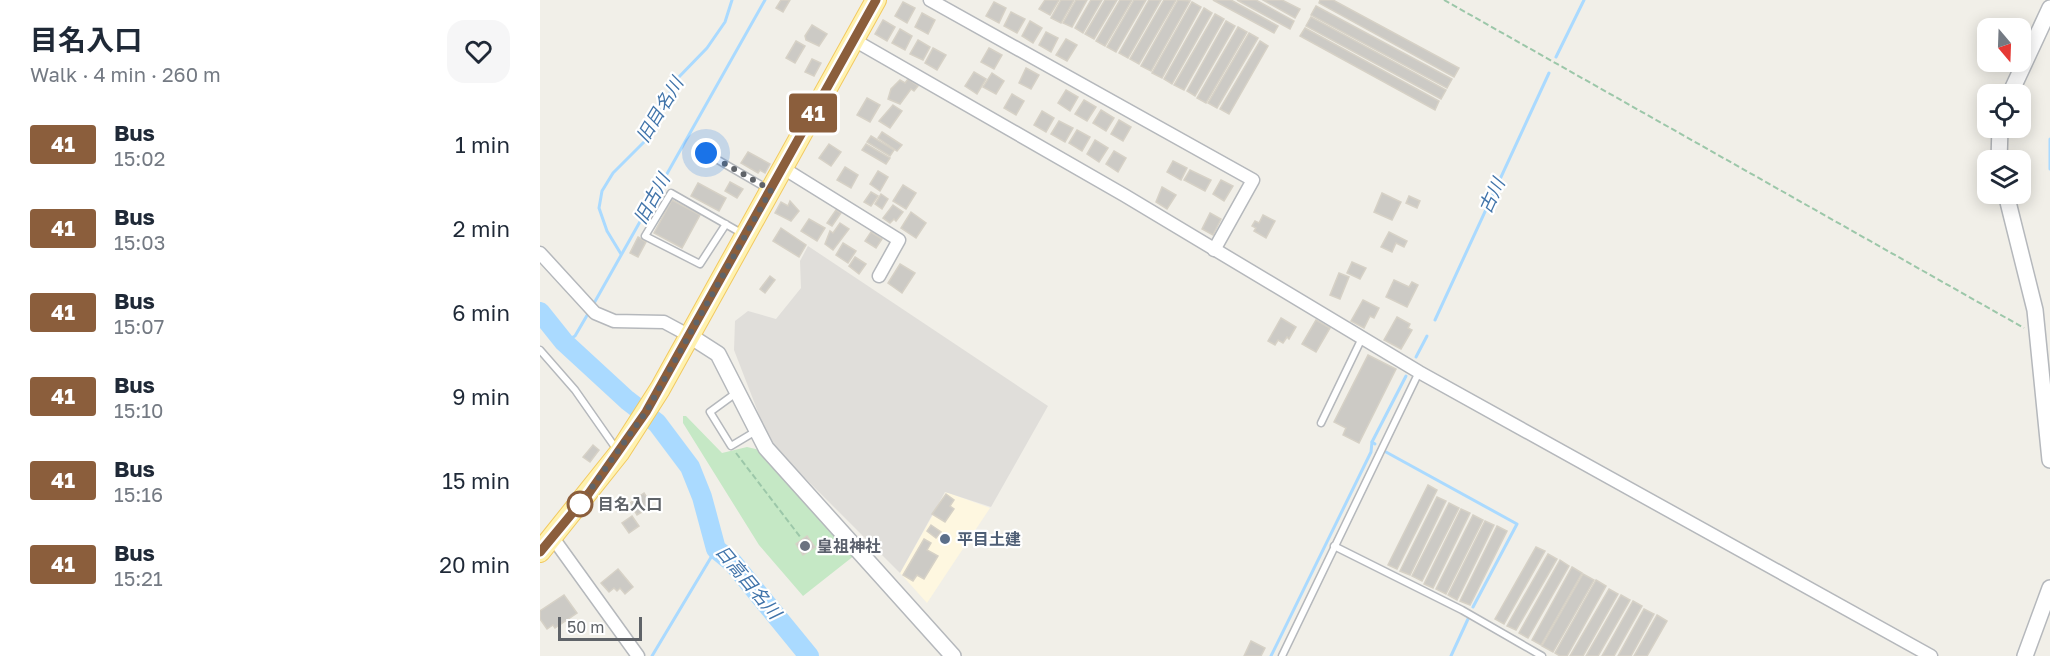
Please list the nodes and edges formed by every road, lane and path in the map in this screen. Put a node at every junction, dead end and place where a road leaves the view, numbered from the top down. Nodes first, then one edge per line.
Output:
1 (876, 0) edge
2 (930, 0) edge
3 (1444, 0) edge
4 (2050, 8) edge
5 (854, 40) junction
6 (2015, 84) edge
7 (706, 153) dead end
8 (783, 168) junction
9 (771, 190) junction
10 (2008, 204) edge
11 (726, 224) junction
12 (746, 236) junction
13 (1214, 250) junction
14 (540, 253) edge
15 (879, 276) dead end
16 (690, 336) junction
17 (2040, 336) junction
18 (1362, 338) junction
19 (540, 350) edge
20 (1419, 372) junction
21 (738, 392) junction
22 (1321, 423) dead end
23 (757, 431) junction
24 (731, 446) junction
25 (622, 448) junction
26 (2050, 460) edge
27 (801, 538) dead end
28 (546, 545) edge
29 (1334, 546) junction
30 (2050, 588) edge
31 (638, 656) edge
32 (953, 656) edge
33 (1282, 656) edge
34 (1542, 656) edge
35 (1931, 656) edge
36 (2025, 656) edge

1 - 5 main road
2 - 13 street
3 - 17 path
4 - 6 street
5 - 8 main road
5 - 13 street
7 - 9 lane
8 - 9 main road
8 - 15 street
9 - 12 main road
10 - 17 street
11 - 11 lane
11 - 12 lane
12 - 16 main road
13 - 18 street
14 - 16 street
16 - 21 street
16 - 25 main road
17 - 26 street
18 - 20 street
18 - 22 lane
19 - 25 lane
20 - 29 lane
20 - 35 street
21 - 23 street
21 - 24 lane
23 - 24 lane
23 - 32 street
24 - 27 path
25 - 28 main road
28 - 31 street
29 - 33 lane
29 - 34 lane
30 - 36 street

